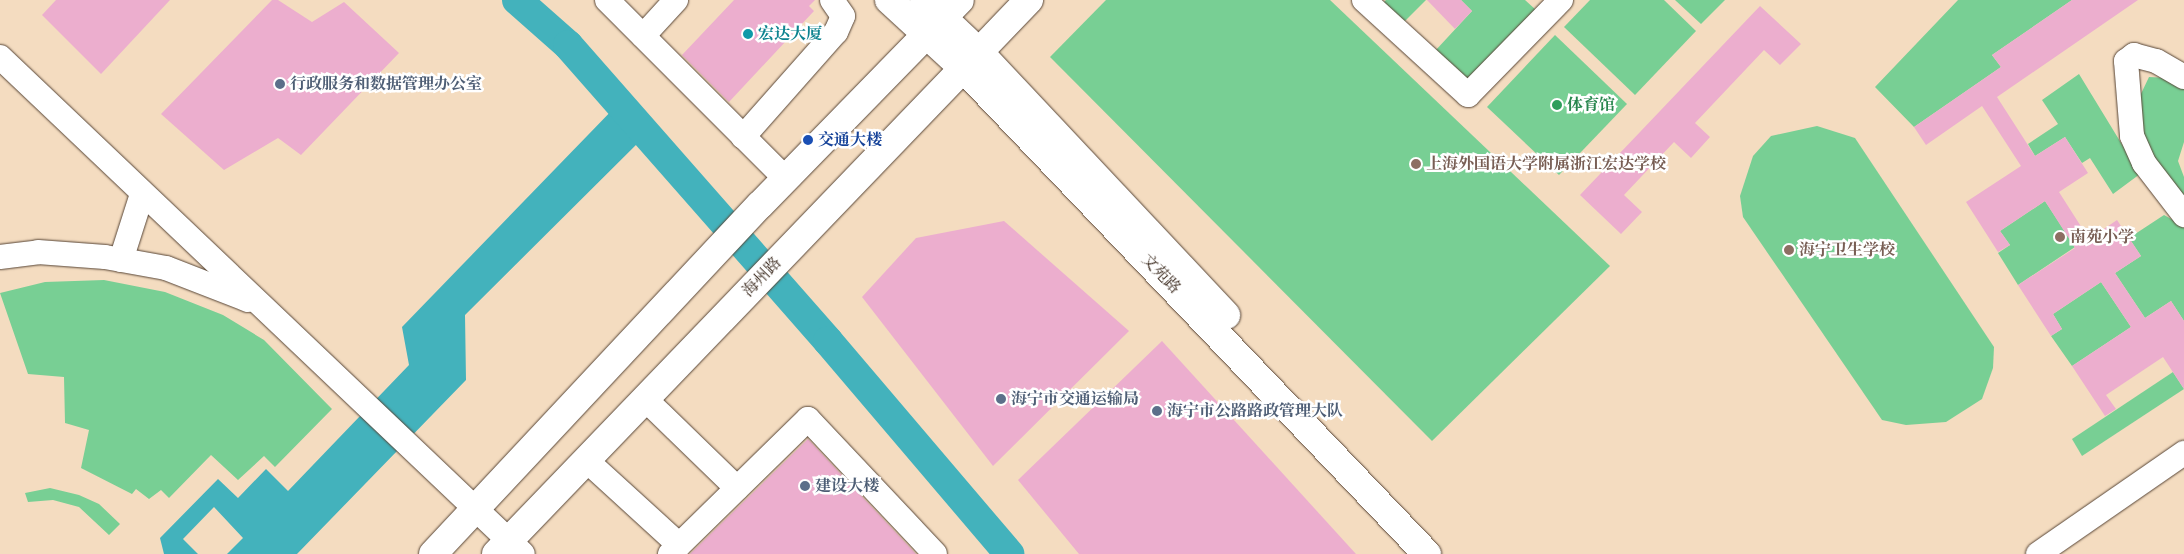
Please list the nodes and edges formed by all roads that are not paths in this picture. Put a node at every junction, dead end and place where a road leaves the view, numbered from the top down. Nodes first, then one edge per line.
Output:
1 (607, 0) edge
2 (676, 0) edge
3 (832, 0) edge
4 (889, 0) edge
5 (1029, 0) edge
6 (1561, 0) edge
7 (1369, 1) edge
8 (938, 13) edge
9 (644, 36) junction
10 (0, 57) edge
11 (971, 60) junction
12 (2184, 77) edge
13 (743, 137) junction
14 (786, 179) junction
15 (142, 194) junction
16 (2184, 215) edge
17 (0, 248) edge
18 (38, 252) junction
19 (0, 257) edge
20 (121, 260) junction
21 (258, 304) junction
22 (645, 399) junction
23 (2184, 453) edge
24 (586, 460) junction
25 (737, 488) junction
26 (476, 510) junction
27 (675, 549) edge
28 (509, 550) edge
29 (433, 554) edge
30 (934, 554) edge
31 (1427, 554) edge
32 (1449, 554) edge
33 (2038, 554) edge

1 - 9 street
2 - 9 street
3 - 13 street
4 - 8 main road, 文苑路
5 - 11 main road, 海州路
6 - 7 street
8 - 11 main road, 文苑路
8 - 14 main road
9 - 13 street
10 - 15 street
11 - 22 main road, 海州路
11 - 31 main road, 文苑路
11 - 32 main road, 文苑路
12 - 16 street
13 - 14 street
14 - 26 main road
15 - 20 street
15 - 21 street
17 - 18 street
18 - 19 street
18 - 20 street
20 - 21 street
21 - 26 street
22 - 24 main road, 海州路
22 - 25 street
23 - 33 street
24 - 27 street
24 - 28 main road, 海州路
25 - 27 street
25 - 30 street
26 - 28 street
26 - 29 main road

